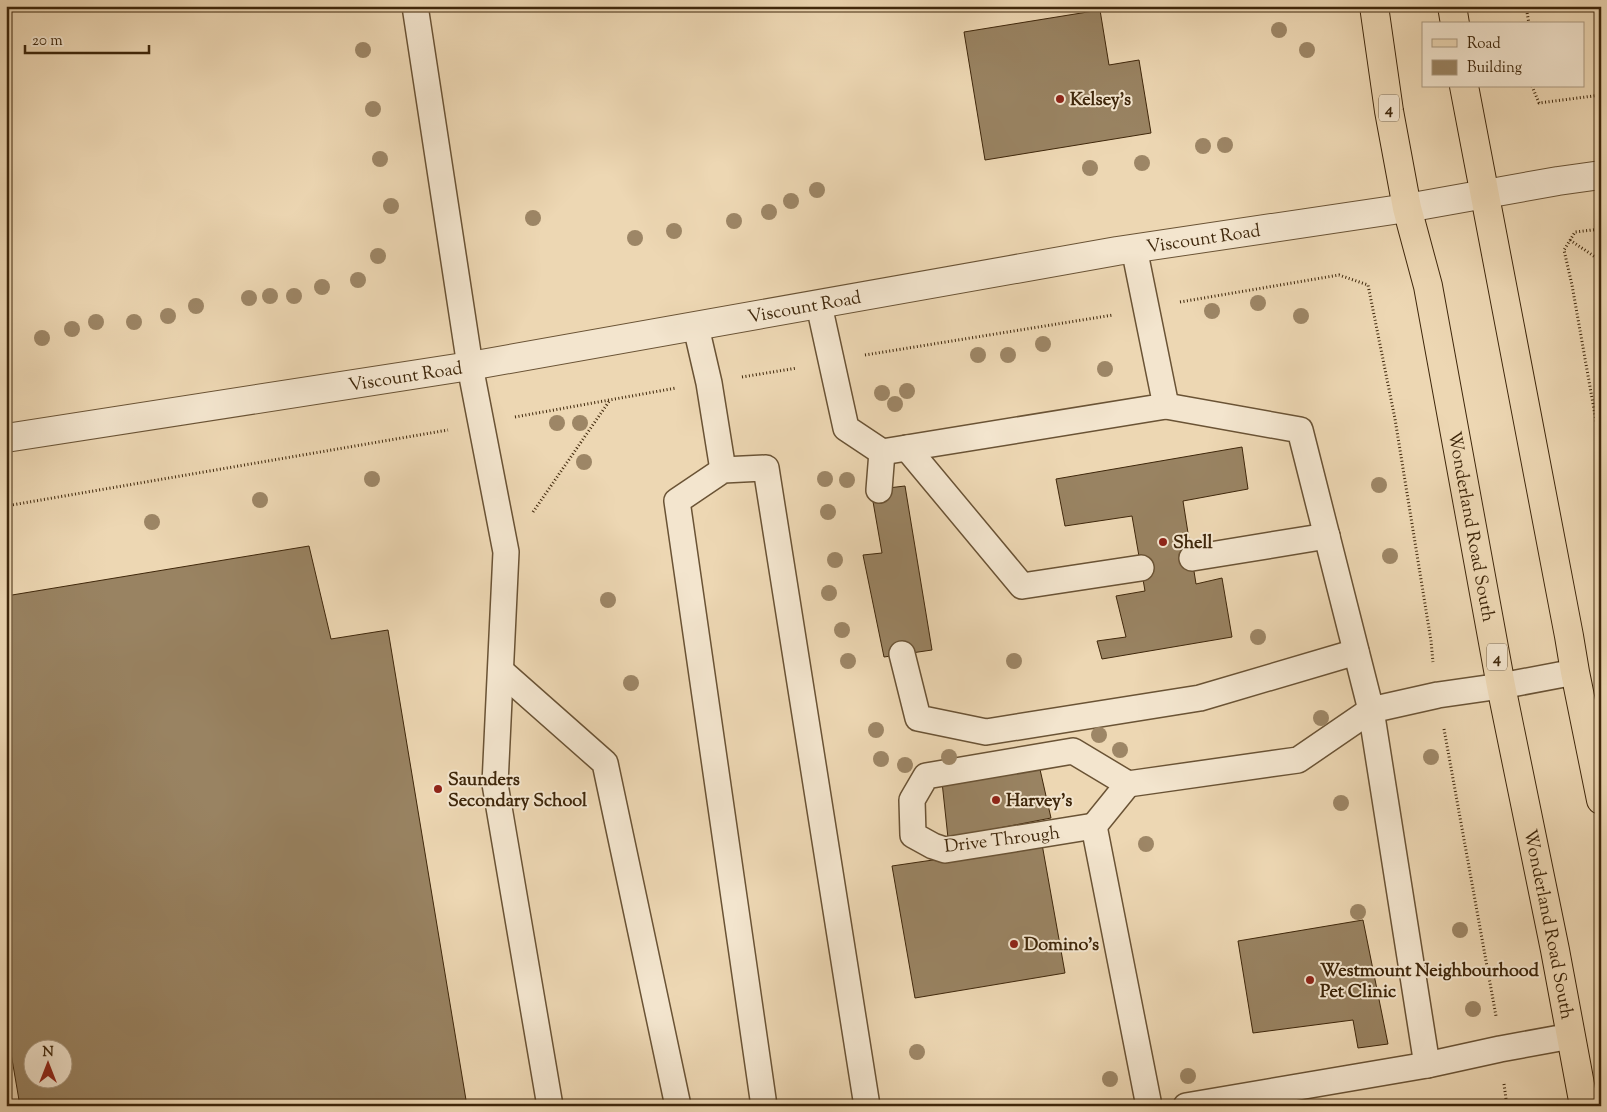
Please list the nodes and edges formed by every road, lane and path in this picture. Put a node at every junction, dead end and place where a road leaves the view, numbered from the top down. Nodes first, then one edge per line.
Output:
1 (415, 6) edge
2 (1374, 6) edge
3 (1452, 6) edge
4 (1526, 6) edge
5 (1455, 22) edge
6 (1529, 22) edge
7 (1464, 88) edge
8 (1533, 88) edge
9 (1601, 95) edge
10 (1601, 175) edge
11 (1485, 195) junction
12 (1407, 208) junction
13 (1601, 229) edge
14 (1570, 240) junction
15 (1134, 248) junction
16 (1601, 261) edge
17 (819, 304) junction
18 (1147, 309) junction
19 (696, 326) junction
20 (832, 362) junction
21 (470, 366) junction
22 (709, 383) junction
23 (611, 400) junction
24 (1166, 406) junction
25 (481, 424) junction
26 (6, 438) edge
27 (907, 448) junction
28 (1601, 449) edge
29 (882, 452) junction
30 (724, 470) junction
31 (878, 490) dead end
32 (6, 506) edge
33 (1327, 536) junction
34 (506, 552) junction
35 (1192, 558) dead end
36 (1141, 568) dead end
37 (1356, 652) junction
38 (902, 654) dead end
39 (501, 671) junction
40 (1575, 672) junction
41 (1501, 686) junction
42 (1438, 695) junction
43 (1371, 710) junction
44 (1128, 784) junction
45 (1601, 800) edge
46 (1094, 826) junction
47 (1571, 1036) junction
48 (1500, 1048) junction
49 (1427, 1065) junction
50 (550, 1106) edge
51 (678, 1106) edge
52 (764, 1106) edge
53 (867, 1106) edge
54 (1149, 1106) edge
55 (1186, 1106) edge
56 (1508, 1106) edge
57 (1584, 1106) edge

1 - 21 lane
2 - 12 main road, Wonderland Road South / 4
3 - 5 main road
4 - 6 path
7 - 11 main road
8 - 9 path
10 - 11 street, Viscount Road
11 - 12 street, Viscount Road
11 - 40 main road
12 - 15 street, Viscount Road
12 - 41 main road, Wonderland Road South / 4
13 - 14 path
14 - 16 path
14 - 28 path
15 - 17 street, Viscount Road
15 - 18 lane
17 - 19 street, Viscount Road
17 - 20 lane
18 - 20 path
18 - 24 lane
18 - 42 path
19 - 21 street, Viscount Road
19 - 22 lane
20 - 22 path
20 - 29 lane
21 - 25 lane
21 - 26 street, Viscount Road
22 - 23 path
22 - 30 lane
23 - 25 path
23 - 34 path
24 - 27 lane
24 - 33 lane
25 - 32 path
25 - 34 lane
27 - 29 lane
27 - 36 lane
29 - 31 lane
30 - 52 lane
30 - 53 lane
33 - 35 lane
33 - 37 lane
34 - 39 lane
37 - 38 lane
37 - 43 lane
39 - 50 lane
39 - 51 lane
40 - 41 lane
40 - 45 main road
41 - 42 lane
41 - 47 main road, Wonderland Road South / 4
42 - 43 lane
42 - 48 path
43 - 44 lane
43 - 49 lane
44 - 46 lane
44 - 46 lane, Drive Through
46 - 54 lane
47 - 48 lane
47 - 57 main road, Wonderland Road South / 4
48 - 49 lane
48 - 56 path
49 - 55 lane

